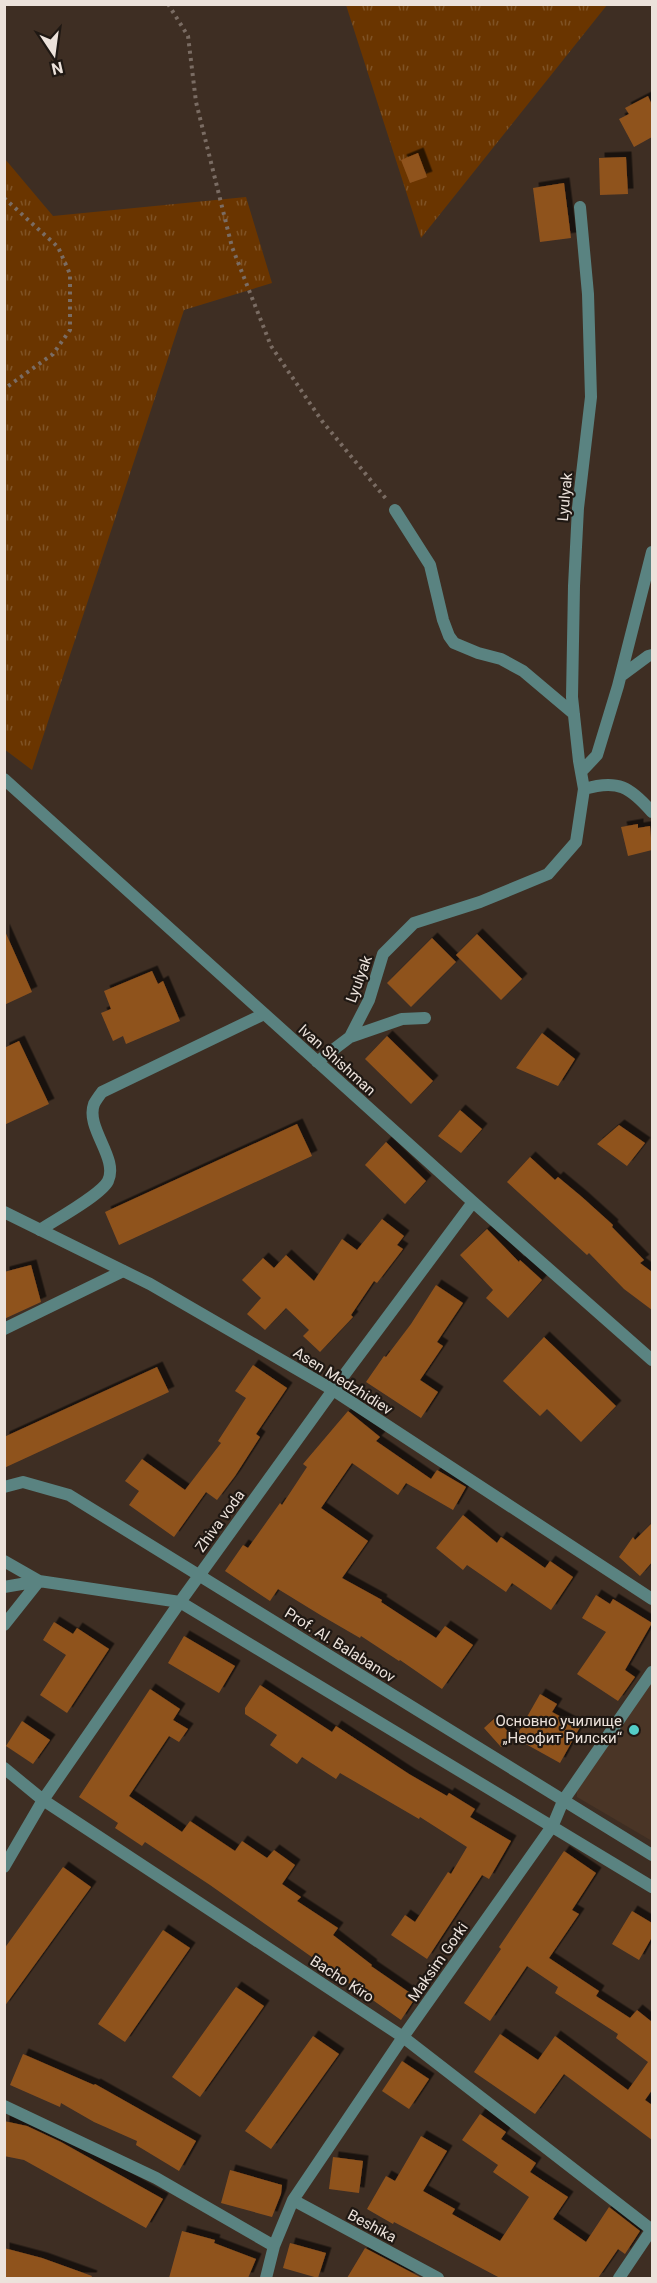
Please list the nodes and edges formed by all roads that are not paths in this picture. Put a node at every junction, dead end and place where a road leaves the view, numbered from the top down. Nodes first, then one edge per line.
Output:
1 (580, 207) dead end
2 (396, 510) road end
3 (652, 552) edge
4 (652, 656) edge
5 (621, 676) junction
6 (574, 714) junction
7 (581, 772) junction
8 (4, 779) edge
9 (584, 789) junction
10 (652, 812) edge
11 (264, 1014) junction
12 (425, 1018) dead end
13 (350, 1037) junction
14 (317, 1062) junction
15 (473, 1202) junction
16 (4, 1212) edge
17 (40, 1230) junction
18 (123, 1271) junction
19 (4, 1329) edge
20 (652, 1360) edge
21 (333, 1390) junction
22 (4, 1487) edge
23 (4, 1561) edge
24 (199, 1575) junction
25 (39, 1581) junction
26 (4, 1587) edge
27 (652, 1599) edge
28 (180, 1602) junction
29 (4, 1625) edge
30 (652, 1672) edge
31 (4, 1768) edge
32 (43, 1800) junction
33 (563, 1801) junction
34 (553, 1825) junction
35 (652, 1855) edge
36 (4, 1867) edge
37 (652, 1887) edge
38 (403, 2037) junction
39 (4, 2106) edge
40 (293, 2200) junction
41 (652, 2229) edge
42 (274, 2246) junction
43 (266, 2278) edge
44 (438, 2278) edge
45 (619, 2278) edge

1 - 6 street, Lyulyak
2 - 6 street
3 - 5 street
4 - 5 street
5 - 7 street
6 - 7 street, Lyulyak
7 - 9 street, Lyulyak
8 - 11 street, Ivan Shishman
9 - 10 street
9 - 13 street, Lyulyak
11 - 14 street, Ivan Shishman
11 - 17 street
12 - 13 street
13 - 14 street, Lyulyak
14 - 15 street, Ivan Shishman
15 - 20 street, Ivan Shishman
15 - 21 street, Zhiva voda
16 - 17 street, Asen Medzhidiev
17 - 18 street, Asen Medzhidiev
18 - 19 street
18 - 21 street, Asen Medzhidiev
21 - 24 street, Zhiva voda
21 - 27 street, Asen Medzhidiev
22 - 24 street, Prof. Al. Balabanov
23 - 25 street
24 - 28 street, Zhiva voda
24 - 33 street, Prof. Al. Balabanov
25 - 26 street
25 - 28 street
25 - 29 street
28 - 32 street, Zhiva voda
28 - 34 street
30 - 33 street, Maksim Gorki
31 - 32 street, Bacho Kiro
32 - 36 street, Zhiva voda
32 - 38 street, Bacho Kiro
33 - 34 street, Maksim Gorki
33 - 35 street, Prof. Al. Balabanov
34 - 37 street
34 - 38 street, Maksim Gorki
38 - 40 street, Maksim Gorki
38 - 41 street, Bacho Kiro
39 - 42 street
40 - 42 street, Maksim Gorki
40 - 44 street, Beshika
41 - 45 street
42 - 43 street, Maksim Gorki

